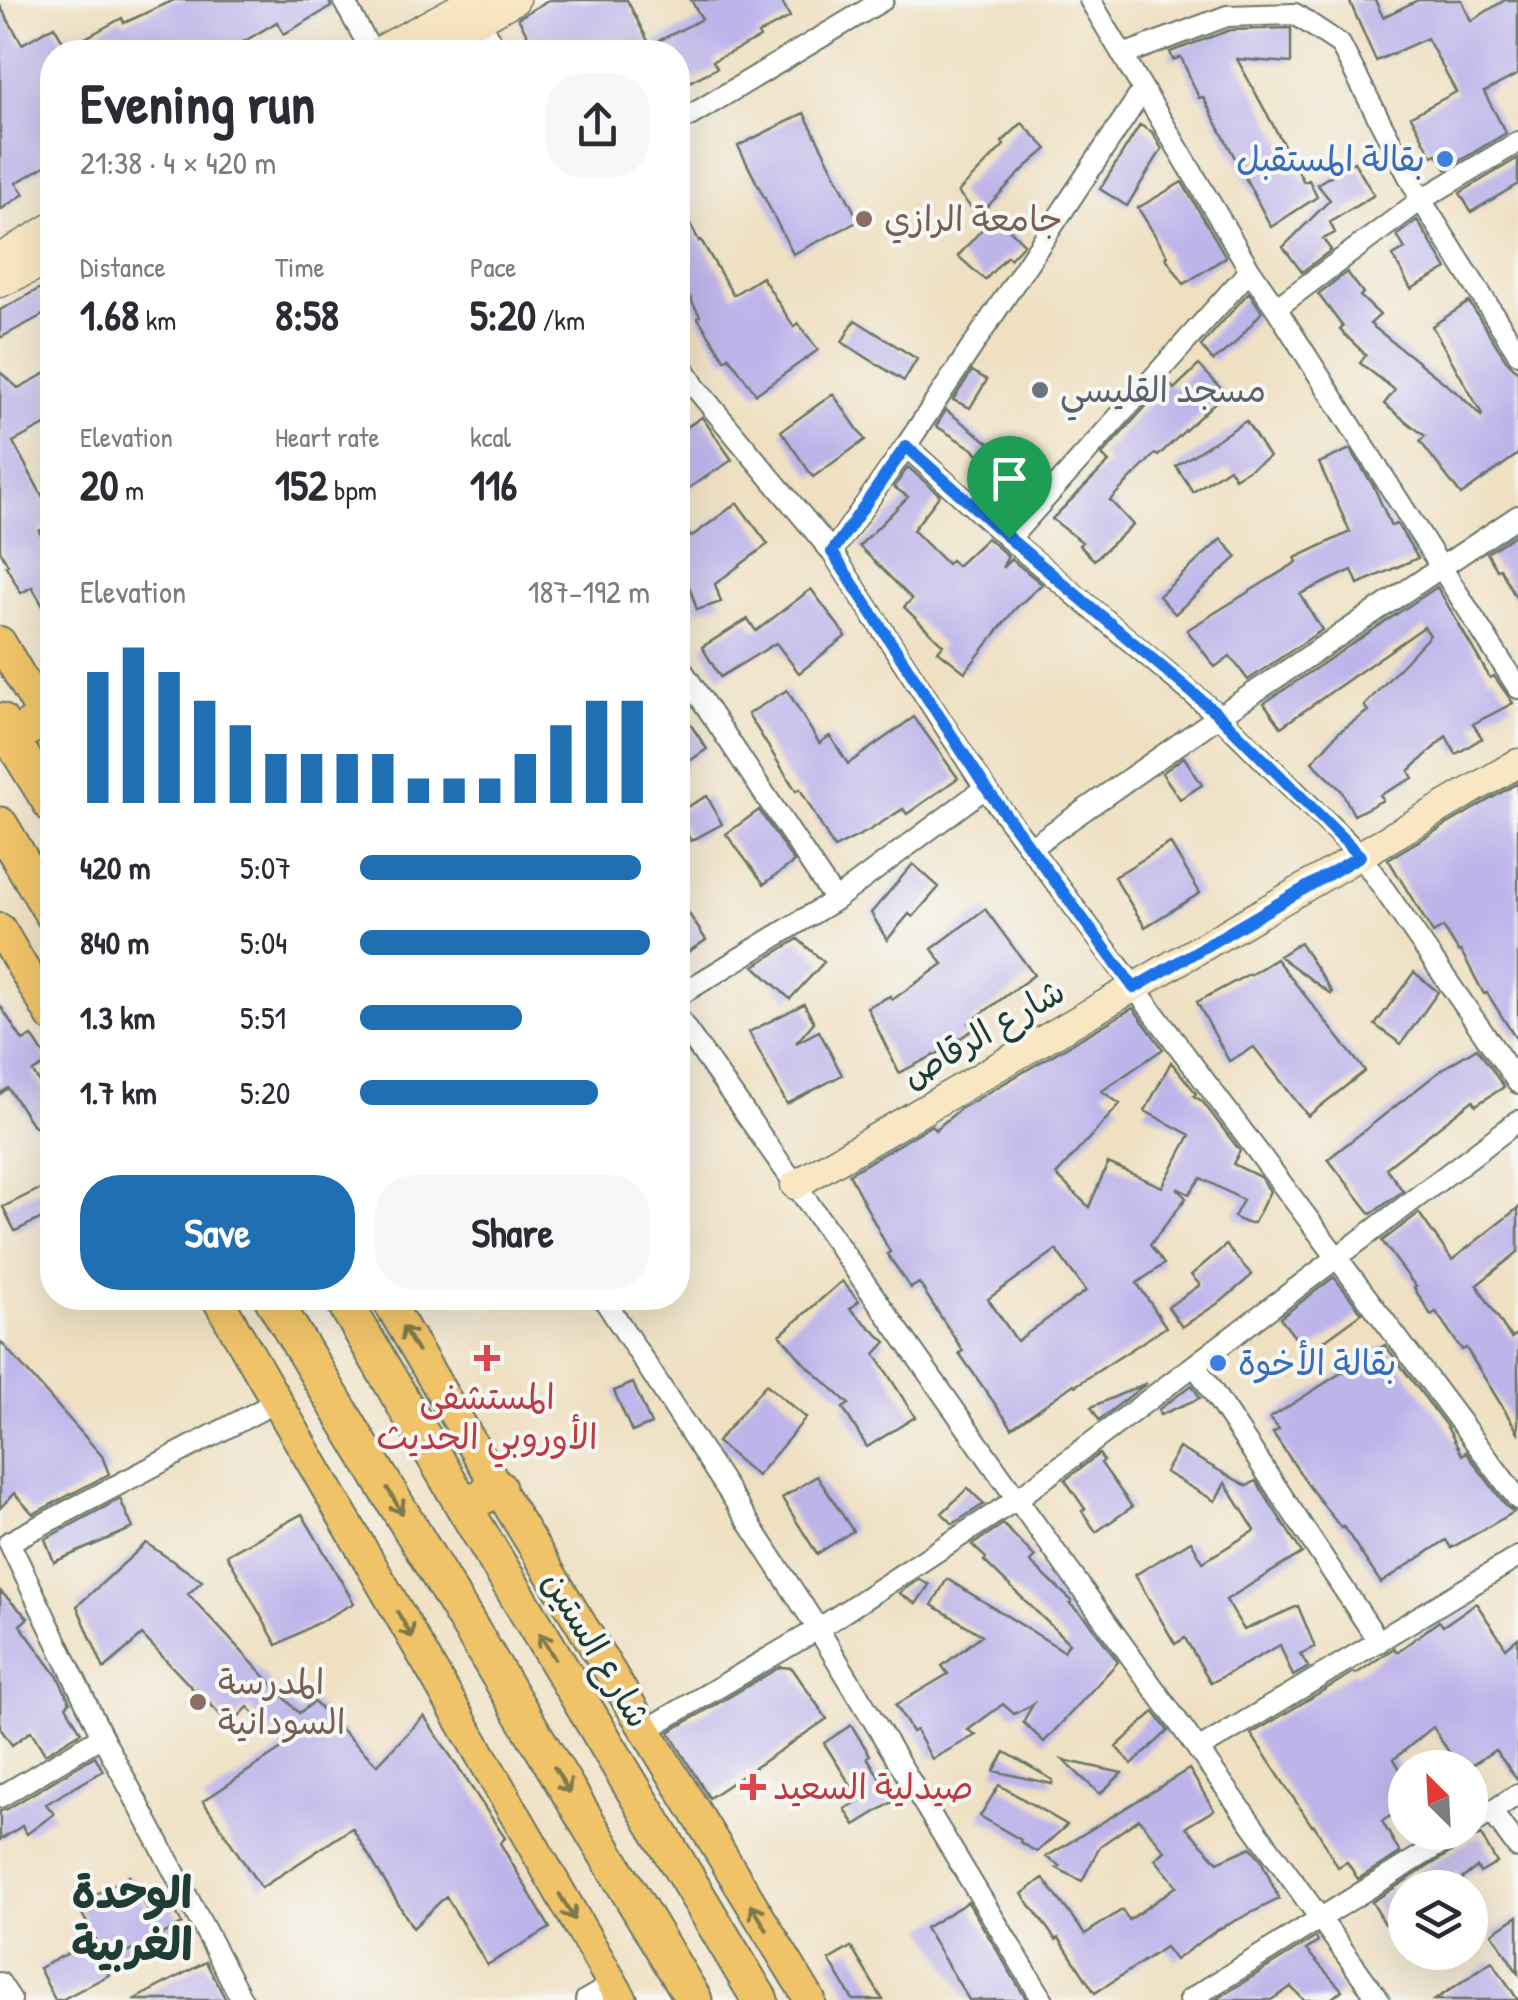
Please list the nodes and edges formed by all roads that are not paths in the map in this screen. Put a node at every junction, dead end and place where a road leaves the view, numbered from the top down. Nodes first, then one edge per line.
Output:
1 (342, 0) edge
2 (516, 0) edge
3 (883, 0) edge
4 (1090, 0) edge
5 (474, 8) edge
6 (367, 40) edge
7 (401, 40) edge
8 (436, 40) edge
9 (491, 40) edge
10 (1122, 55) junction
11 (1144, 90) junction
12 (690, 116) edge
13 (1518, 142) edge
14 (1421, 200) junction
15 (40, 234) edge
16 (0, 258) edge
17 (40, 265) edge
18 (1250, 270) junction
19 (0, 283) edge
20 (1276, 308) junction
21 (1518, 353) edge
22 (690, 396) edge
23 (906, 446) junction
24 (1518, 516) edge
25 (1009, 538) junction
26 (832, 552) junction
27 (1442, 568) junction
28 (0, 642) edge
29 (690, 682) edge
30 (1518, 688) edge
31 (40, 709) edge
32 (1220, 716) junction
33 (40, 725) edge
34 (6, 730) edge
35 (1518, 763) edge
36 (40, 785) edge
37 (986, 788) junction
38 (0, 826) edge
39 (1030, 848) junction
40 (1360, 856) junction
41 (40, 893) edge
42 (835, 900) junction
43 (0, 929) edge
44 (1134, 988) junction
45 (690, 989) edge
46 (40, 997) edge
47 (690, 1035) edge
48 (1518, 1083) edge
49 (1518, 1122) edge
50 (795, 1185) junction
51 (1338, 1256) junction
52 (224, 1310) edge
53 (279, 1310) edge
54 (349, 1310) edge
55 (393, 1310) edge
56 (611, 1310) edge
57 (1195, 1365) junction
58 (276, 1402) junction
59 (498, 1488) junction
60 (1518, 1498) edge
61 (1016, 1499) junction
62 (464, 1507) junction
63 (1518, 1557) edge
64 (818, 1629) junction
65 (1379, 1642) junction
66 (646, 1730) junction
67 (102, 1736) junction
68 (1198, 1750) junction
69 (1518, 1794) edge
70 (0, 1797) edge
71 (1492, 1812) junction
72 (1488, 1815) edge
73 (1518, 1848) edge
74 (1430, 1850) edge
75 (1319, 1918) junction
76 (0, 1982) edge
77 (607, 1995) edge
78 (11, 2000) edge
79 (242, 2000) edge
80 (694, 2000) edge
81 (760, 2000) edge
82 (810, 2000) edge
83 (1044, 2000) edge
84 (1189, 2000) edge
85 (1379, 2000) edge

1 - 6 street
2 - 5 street
3 - 12 street
4 - 10 street
5 - 7 street
5 - 8 street
5 - 9 street
10 - 11 street
10 - 14 street
11 - 18 street
11 - 23 street
13 - 14 street
14 - 20 street
14 - 21 street
15 - 16 street
17 - 19 street
18 - 20 street
18 - 25 street
20 - 27 street
22 - 26 street
23 - 25 street
23 - 26 street
24 - 27 street
25 - 32 street
26 - 37 street
27 - 30 street
27 - 32 street
28 - 31 main road
29 - 42 street
32 - 39 street
32 - 40 street
33 - 34 highway
34 - 36 highway
35 - 40 street, شارع الرقاص
37 - 39 street
37 - 42 street
38 - 41 highway
39 - 44 street
40 - 44 street, شارع الرقاص
40 - 48 street
42 - 45 street
43 - 46 main road
44 - 50 street, شارع الرقاص
44 - 51 street
47 - 50 street
49 - 51 street
50 - 61 street
51 - 57 street
51 - 60 street
52 - 58 main road
53 -> 80 highway
54 - 62 highway, شارع الستين
59 -> 55 main road, شارع الستين
56 - 64 street
57 - 61 street
57 - 65 street
58 - 67 street
58 -> 77 main road
59 - 62 highway
59 - 66 main road, شارع الستين
61 - 64 street
61 - 68 street
81 -> 62 highway, شارع الستين
63 - 65 street
64 - 66 street
64 - 83 street
65 - 68 street
82 -> 66 main road, شارع الستين
67 - 70 street
67 - 79 street
68 - 75 street
69 - 71 street
71 - 72 street
71 - 73 street
74 - 75 street
75 - 84 street
75 - 85 street
76 - 78 street

